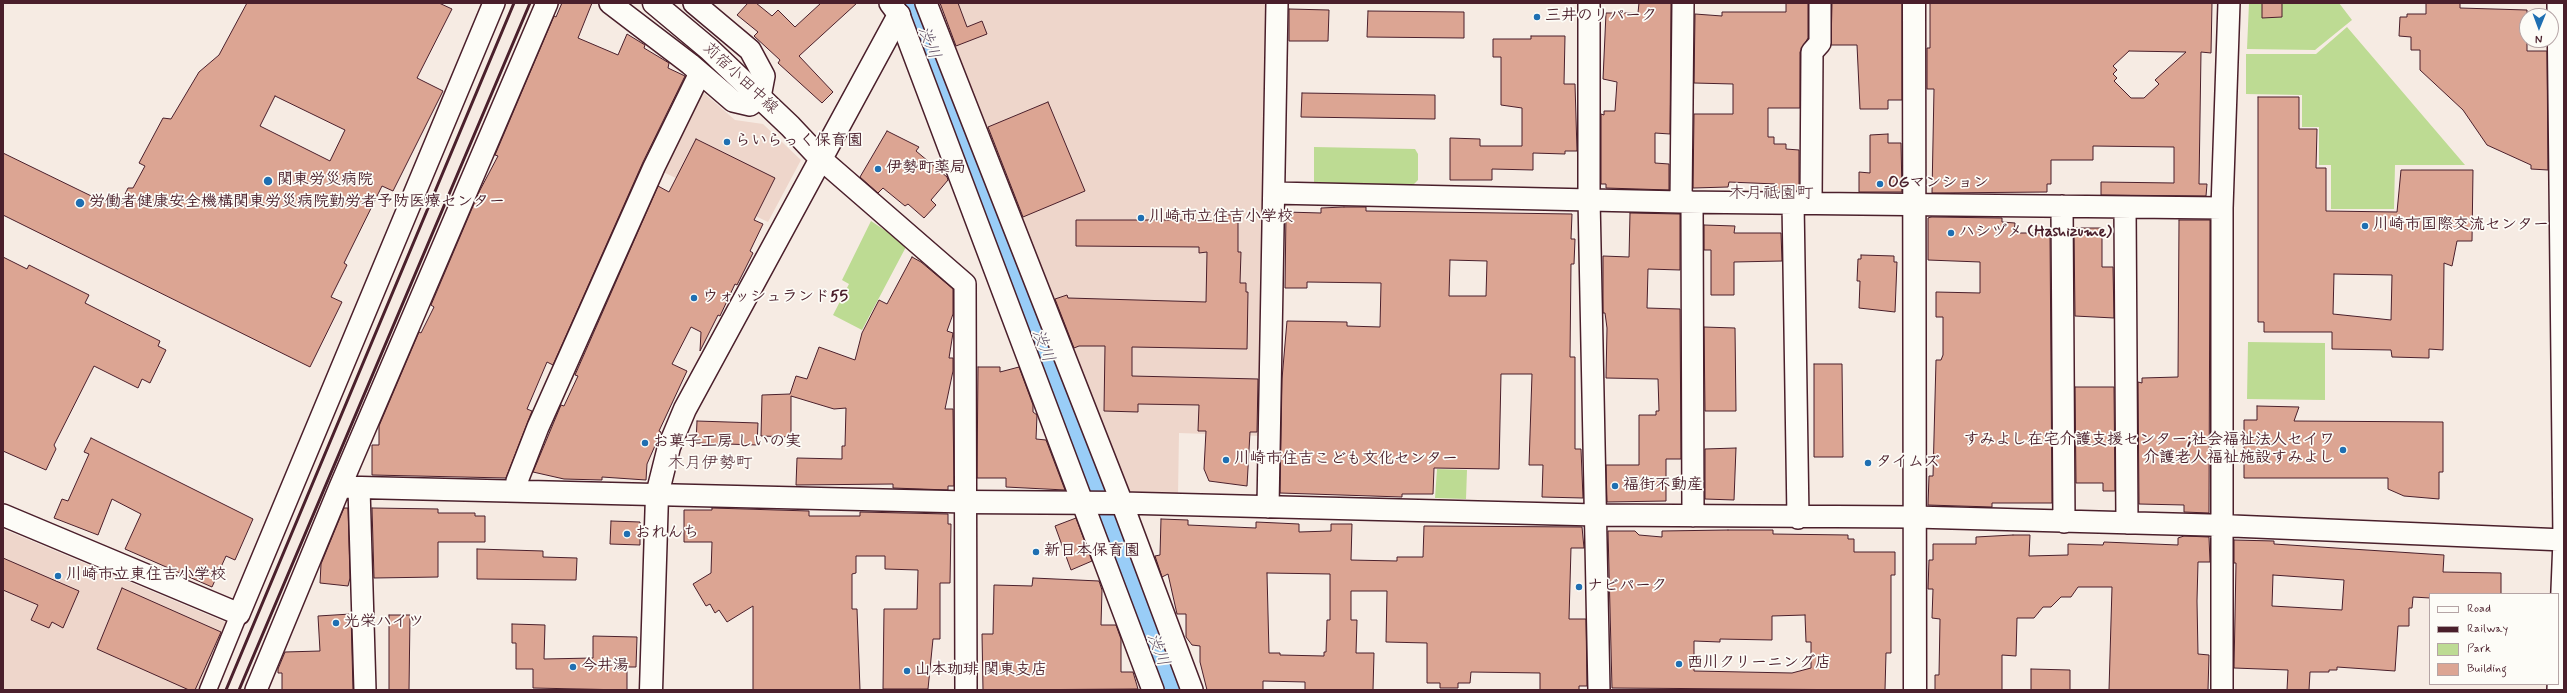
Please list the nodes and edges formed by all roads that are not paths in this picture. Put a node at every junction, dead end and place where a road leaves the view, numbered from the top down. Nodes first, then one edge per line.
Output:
1 (494, 3) edge
2 (547, 3) edge
3 (610, 3) edge
4 (654, 3) edge
5 (694, 3) edge
6 (926, 3) edge
7 (1277, 3) edge
8 (1589, 3) edge
9 (1683, 3) edge
10 (1820, 3) edge
11 (1914, 3) edge
12 (2229, 3) edge
13 (2558, 3) edge
14 (898, 7) edge
15 (700, 72) junction
16 (760, 97) junction
17 (821, 159) junction
18 (1274, 193) junction
19 (1589, 198) junction
20 (1687, 202) junction
21 (1802, 202) junction
22 (1915, 204) junction
23 (2062, 206) junction
24 (2125, 207) junction
25 (2222, 208) junction
26 (2562, 224) edge
27 (349, 487) junction
28 (516, 490) junction
29 (657, 495) junction
30 (966, 502) junction
31 (1083, 503) junction
32 (1122, 503) junction
33 (1268, 507) junction
34 (3, 515) edge
35 (1596, 515) junction
36 (1692, 516) junction
37 (1915, 517) junction
38 (1798, 518) junction
39 (2064, 522) junction
40 (2127, 523) junction
41 (2223, 526) junction
42 (2564, 540) edge
43 (239, 614) junction
44 (2559, 665) edge
45 (208, 690) edge
46 (256, 690) edge
47 (365, 690) edge
48 (651, 690) edge
49 (966, 690) edge
50 (1153, 690) edge
51 (1192, 690) edge
52 (1599, 690) edge
53 (1915, 690) edge
54 (2222, 690) edge

1 - 43 street
2 - 27 street
3 - 15 street
4 - 16 street, 苅宿小田中線
5 - 16 street
6 - 32 street
7 - 18 street
8 - 19 street
9 - 20 street
10 - 21 street
11 - 22 street
12 - 25 street
13 - 26 street
14 - 17 street
14 - 31 street
15 - 16 street
15 - 28 street
16 - 17 street, 苅宿小田中線
17 - 29 street
17 - 30 street
18 - 19 street
18 - 33 street
19 - 20 street
19 - 35 street
20 - 21 street
20 - 36 street
21 - 22 street
21 - 38 street
22 - 23 street
22 - 37 street
23 - 24 street
23 - 39 street
24 - 25 street
24 - 40 street
25 - 41 street
26 - 42 street
27 - 28 street
27 - 46 street
27 - 47 street
28 - 29 street
29 - 30 street
29 - 48 street
30 - 31 street
30 - 49 street
31 - 32 street
31 - 50 street
32 - 33 street
32 - 51 street
33 - 35 street
34 - 43 street
35 - 36 street
35 - 52 street
36 - 38 street
37 - 38 street
37 - 39 street
37 - 53 street
39 - 40 street
40 - 41 street
41 - 42 street
41 - 54 street
42 - 44 street
43 - 45 street

